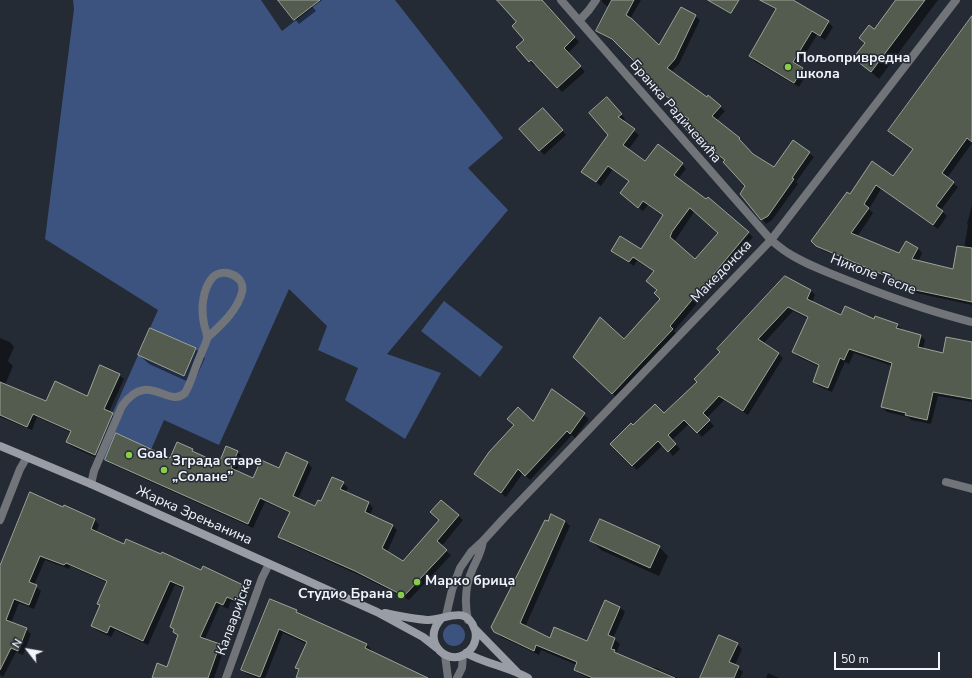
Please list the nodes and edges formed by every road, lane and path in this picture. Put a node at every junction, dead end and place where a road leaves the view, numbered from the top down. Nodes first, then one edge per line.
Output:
1 (561, 0) edge
2 (596, 0) edge
3 (956, 0) edge
4 (579, 21) junction
5 (771, 240) junction
6 (972, 322) edge
7 (207, 338) junction
8 (0, 446) edge
9 (27, 457) junction
10 (946, 482) dead end
11 (91, 484) junction
12 (972, 489) edge
13 (0, 520) edge
14 (483, 541) junction
15 (269, 564) junction
16 (377, 612) junction
17 (444, 617) junction
18 (468, 620) junction
19 (474, 628) junction
20 (437, 648) junction
21 (465, 654) junction
22 (445, 655) junction
23 (518, 672) junction
24 (226, 678) edge
25 (448, 678) edge
26 (457, 678) edge
27 (528, 678) edge

1 - 4 street, Бранка Радичевића
2 - 4 street
3 - 5 street, Македонска
4 - 5 street, Бранка Радичевића
5 - 6 street, Николе Тесле
5 - 14 street, Македонска
7 - 7 street
7 - 11 street
8 - 9 main road, Жарка Зрењанина
9 - 11 main road, Жарка Зрењанина
9 - 13 street
10 - 12 street
11 - 15 main road, Жарка Зрењанина
14 - 17 street, Македонска
14 - 18 street, Македонска
15 - 16 main road, Жарка Зрењанина
15 - 24 street, Калваријска
16 - 17 main road, Жарка Зрењанина
16 - 20 main road, Жарка Зрењанина
17 - 18 main road, Жарка Зрењанина
17 - 20 main road
18 - 19 main road
19 - 21 main road
19 - 23 main road
20 - 22 main road, Жарка Зрењанина
21 - 22 main road
21 - 23 main road
21 - 26 street
22 - 25 street
23 - 27 main road

